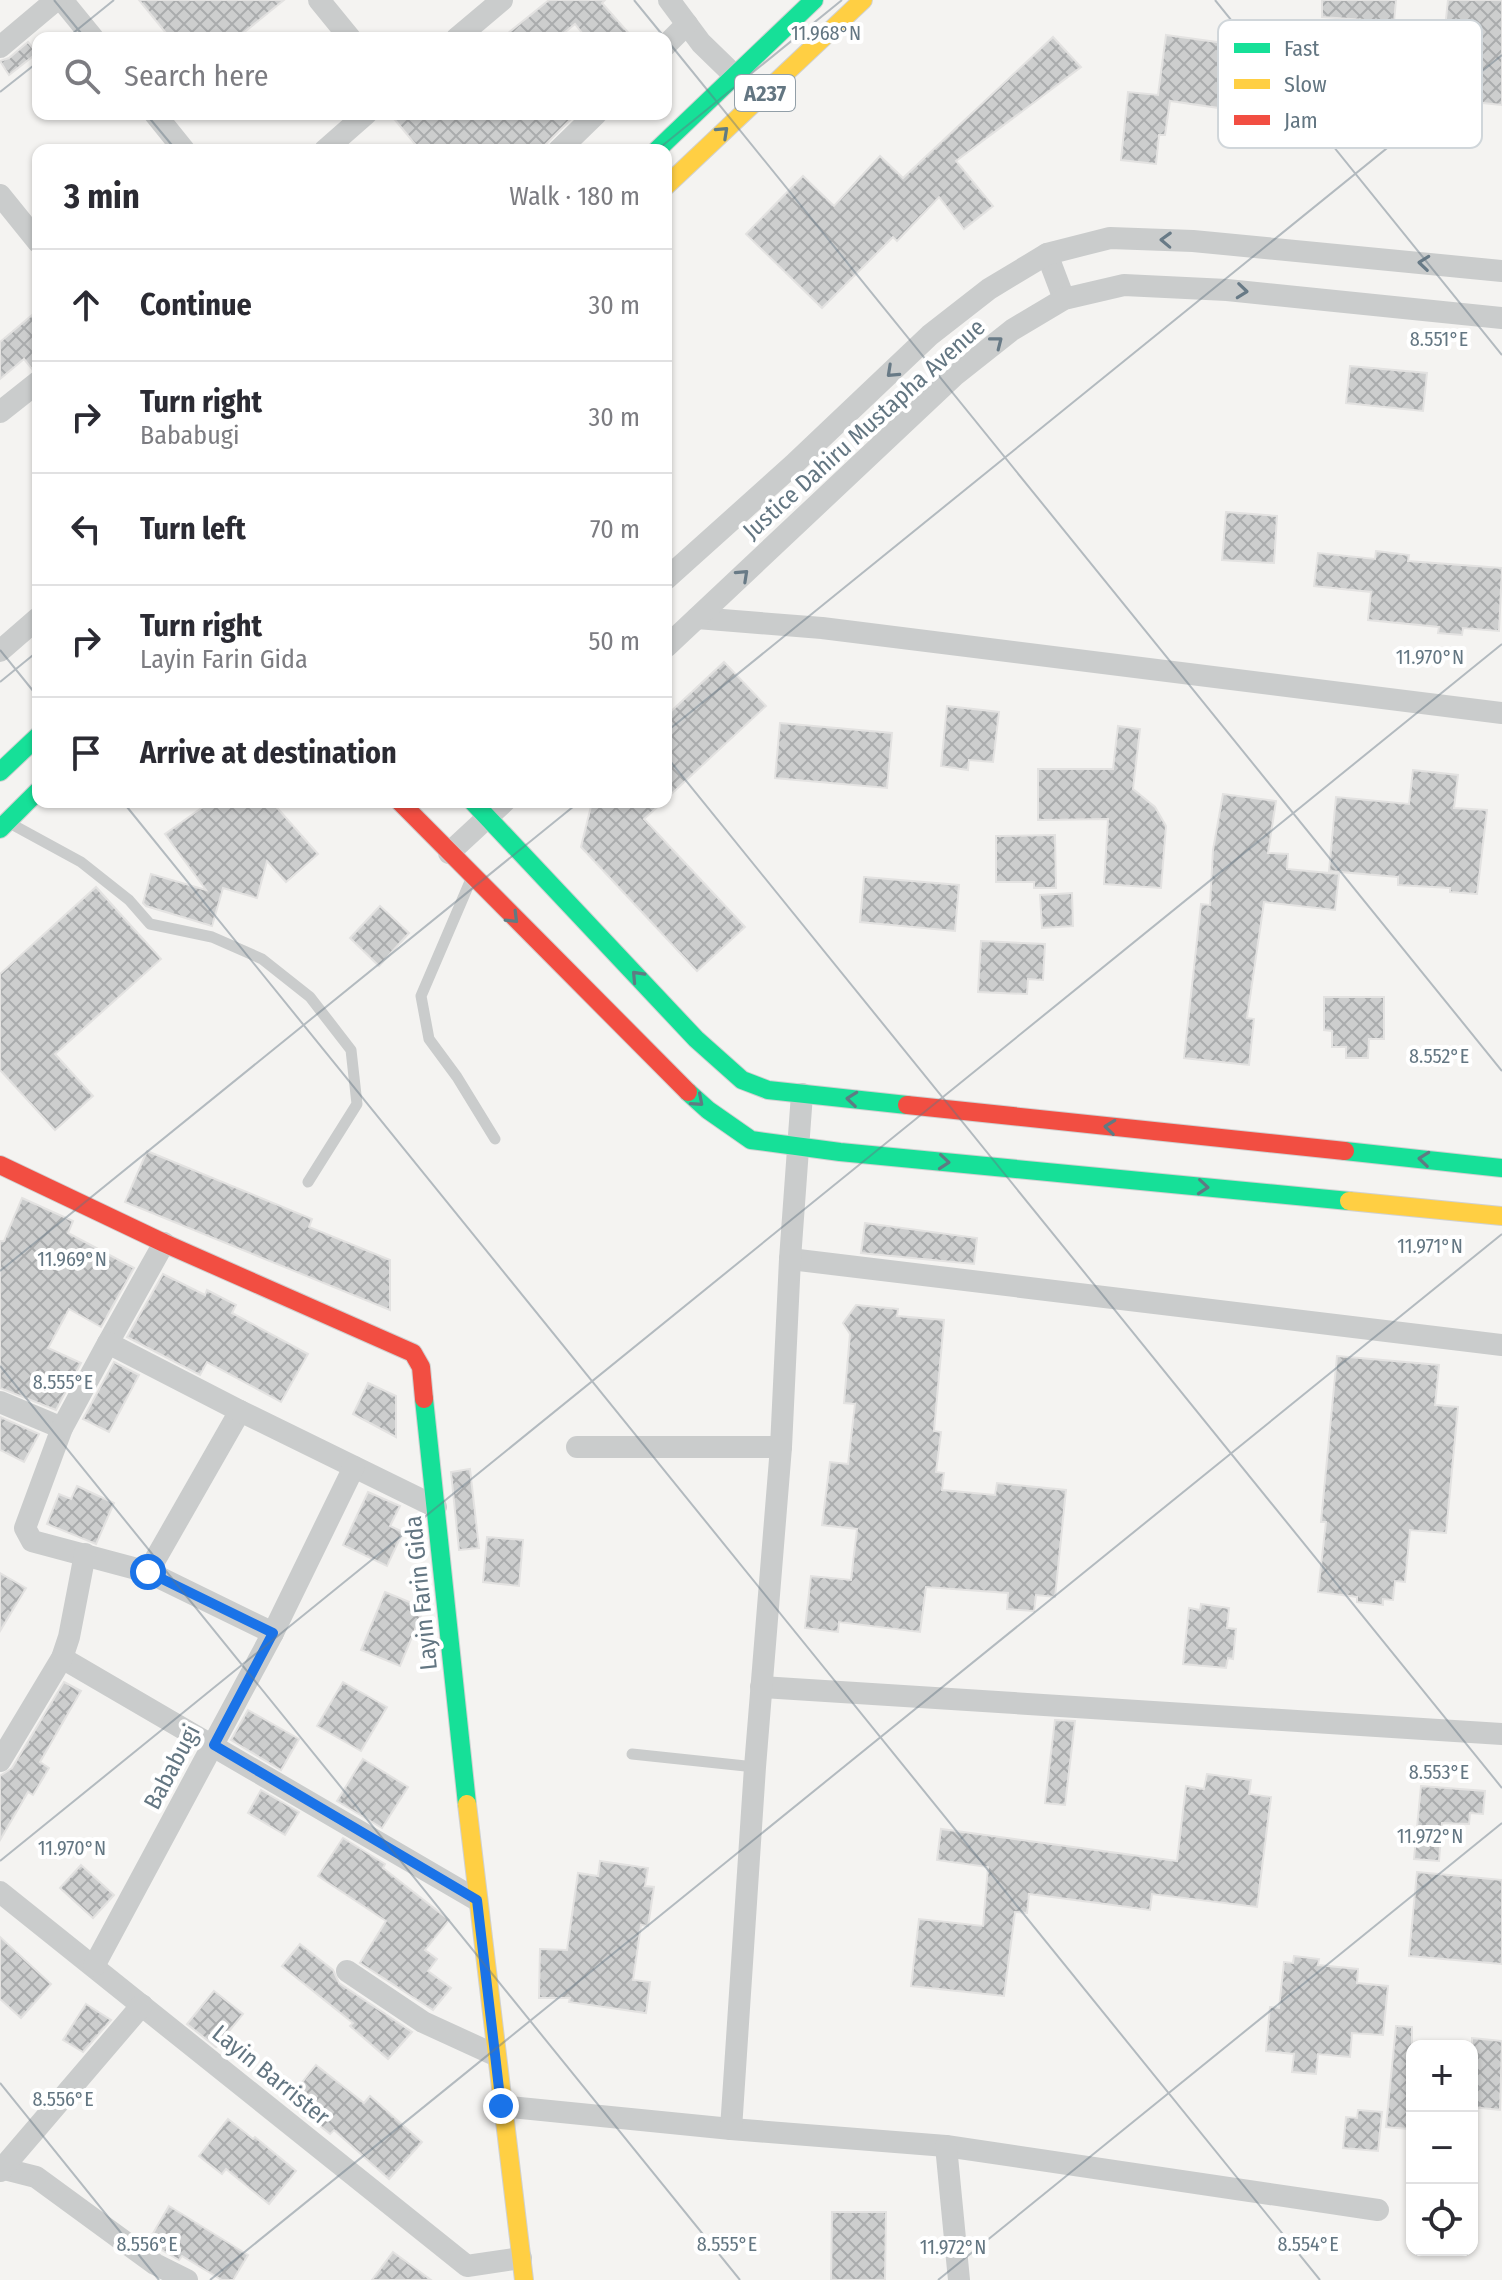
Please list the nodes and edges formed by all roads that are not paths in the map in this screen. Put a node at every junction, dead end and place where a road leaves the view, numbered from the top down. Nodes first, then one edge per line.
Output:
1 (59, 0) edge
2 (319, 0) edge
3 (502, 0) edge
4 (669, 0) edge
5 (793, 0) edge
6 (814, 0) edge
7 (863, 0) edge
8 (687, 24) junction
9 (88, 32) edge
10 (345, 32) edge
11 (464, 32) edge
12 (777, 34) junction
13 (672, 39) edge
14 (0, 47) edge
15 (736, 77) junction
16 (160, 120) edge
17 (359, 120) edge
18 (590, 120) edge
19 (179, 144) edge
20 (332, 144) edge
21 (565, 144) edge
22 (663, 144) edge
23 (672, 180) edge
24 (0, 195) edge
25 (32, 235) edge
26 (1047, 254) junction
27 (1502, 271) edge
28 (1064, 299) junction
29 (1502, 318) edge
30 (32, 387) edge
31 (0, 412) edge
32 (672, 574) edge
33 (697, 618) junction
34 (32, 623) edge
35 (672, 641) edge
36 (0, 651) edge
37 (1502, 713) edge
38 (32, 742) edge
39 (0, 772) edge
40 (32, 797) edge
41 (415, 808) edge
42 (480, 810) edge
43 (4, 825) edge
44 (449, 853) junction
45 (472, 877) junction
46 (802, 1094) junction
47 (495, 1139) dead end
48 (798, 1147) junction
49 (0, 1165) edge
50 (1502, 1168) edge
51 (308, 1182) dead end
52 (1502, 1216) edge
53 (164, 1243) junction
54 (790, 1259) junction
55 (108, 1343) junction
56 (1502, 1345) edge
57 (0, 1402) edge
58 (240, 1411) junction
59 (62, 1428) junction
60 (577, 1447) dead end
61 (781, 1447) junction
62 (354, 1467) junction
63 (436, 1507) junction
64 (85, 1554) junction
65 (148, 1572) junction
66 (273, 1633) junction
67 (62, 1658) junction
68 (761, 1687) junction
69 (1502, 1734) edge
70 (214, 1745) junction
71 (632, 1754) dead end
72 (0, 1761) edge
73 (755, 1767) junction
74 (0, 1892) edge
75 (477, 1900) junction
76 (94, 1966) junction
77 (347, 1971) dead end
78 (142, 2005) junction
79 (495, 2055) junction
80 (501, 2106) junction
81 (731, 2129) junction
82 (946, 2146) junction
83 (0, 2169) edge
84 (1378, 2210) dead end
85 (522, 2269) edge
86 (152, 2272) edge
87 (462, 2273) edge
88 (187, 2280) edge
89 (959, 2280) edge

1 - 9 street
1 - 14 street
2 - 10 street
3 - 11 street
4 - 8 street
5 - 12 main road
6 - 12 main road, A237
23 -> 7 main road, A237
8 - 13 street
8 - 15 street
12 - 15 main road, A237
15 - 22 main road, A237
16 - 19 street
17 - 20 street
18 - 21 street
24 - 25 street
27 -> 26 street
26 - 28 street
26 -> 32 street
28 -> 29 street, Justice Dahiru Mustapha Avenue
33 -> 28 street, Justice Dahiru Mustapha Avenue
30 - 31 street
33 - 35 street, Justice Dahiru Mustapha Avenue
33 - 37 street
34 - 36 street
38 - 39 main road
40 - 43 main road
41 - 44 main road
42 - 44 street
46 -> 42 main road
43 - 51 lane
44 - 45 main road
45 - 47 lane
45 -> 48 main road
46 - 48 street
50 -> 46 main road
48 -> 52 main road
48 - 54 street
49 - 53 main road, Layin Farin Gida
53 - 55 street
53 - 63 main road, Layin Farin Gida
54 - 56 street
54 - 61 street
55 - 58 street
55 - 59 street
57 - 59 street
58 - 62 street
58 - 65 street
59 - 64 street
60 - 61 street
61 - 68 street
62 - 63 street
62 - 66 street, Bababugi
63 - 75 main road, Layin Farin Gida
64 - 65 street
64 - 67 street
65 - 66 street
66 - 70 street, Bababugi
67 - 70 street
67 - 72 street
68 - 69 street
68 - 73 street
70 - 75 street
70 - 76 street, Bababugi
71 - 73 lane
73 - 81 street
74 - 76 street, Layin Barrister
75 - 79 main road, Layin Farin Gida
76 - 78 street, Layin Barrister
77 - 79 street
78 - 83 street
78 - 87 street, Layin Barrister
79 - 80 main road, Layin Farin Gida
80 - 81 street
80 - 85 main road, Layin Farin Gida
81 - 82 street
82 - 84 street
82 - 89 street
83 - 86 street
85 - 87 street, Layin Barrister
86 - 88 street

